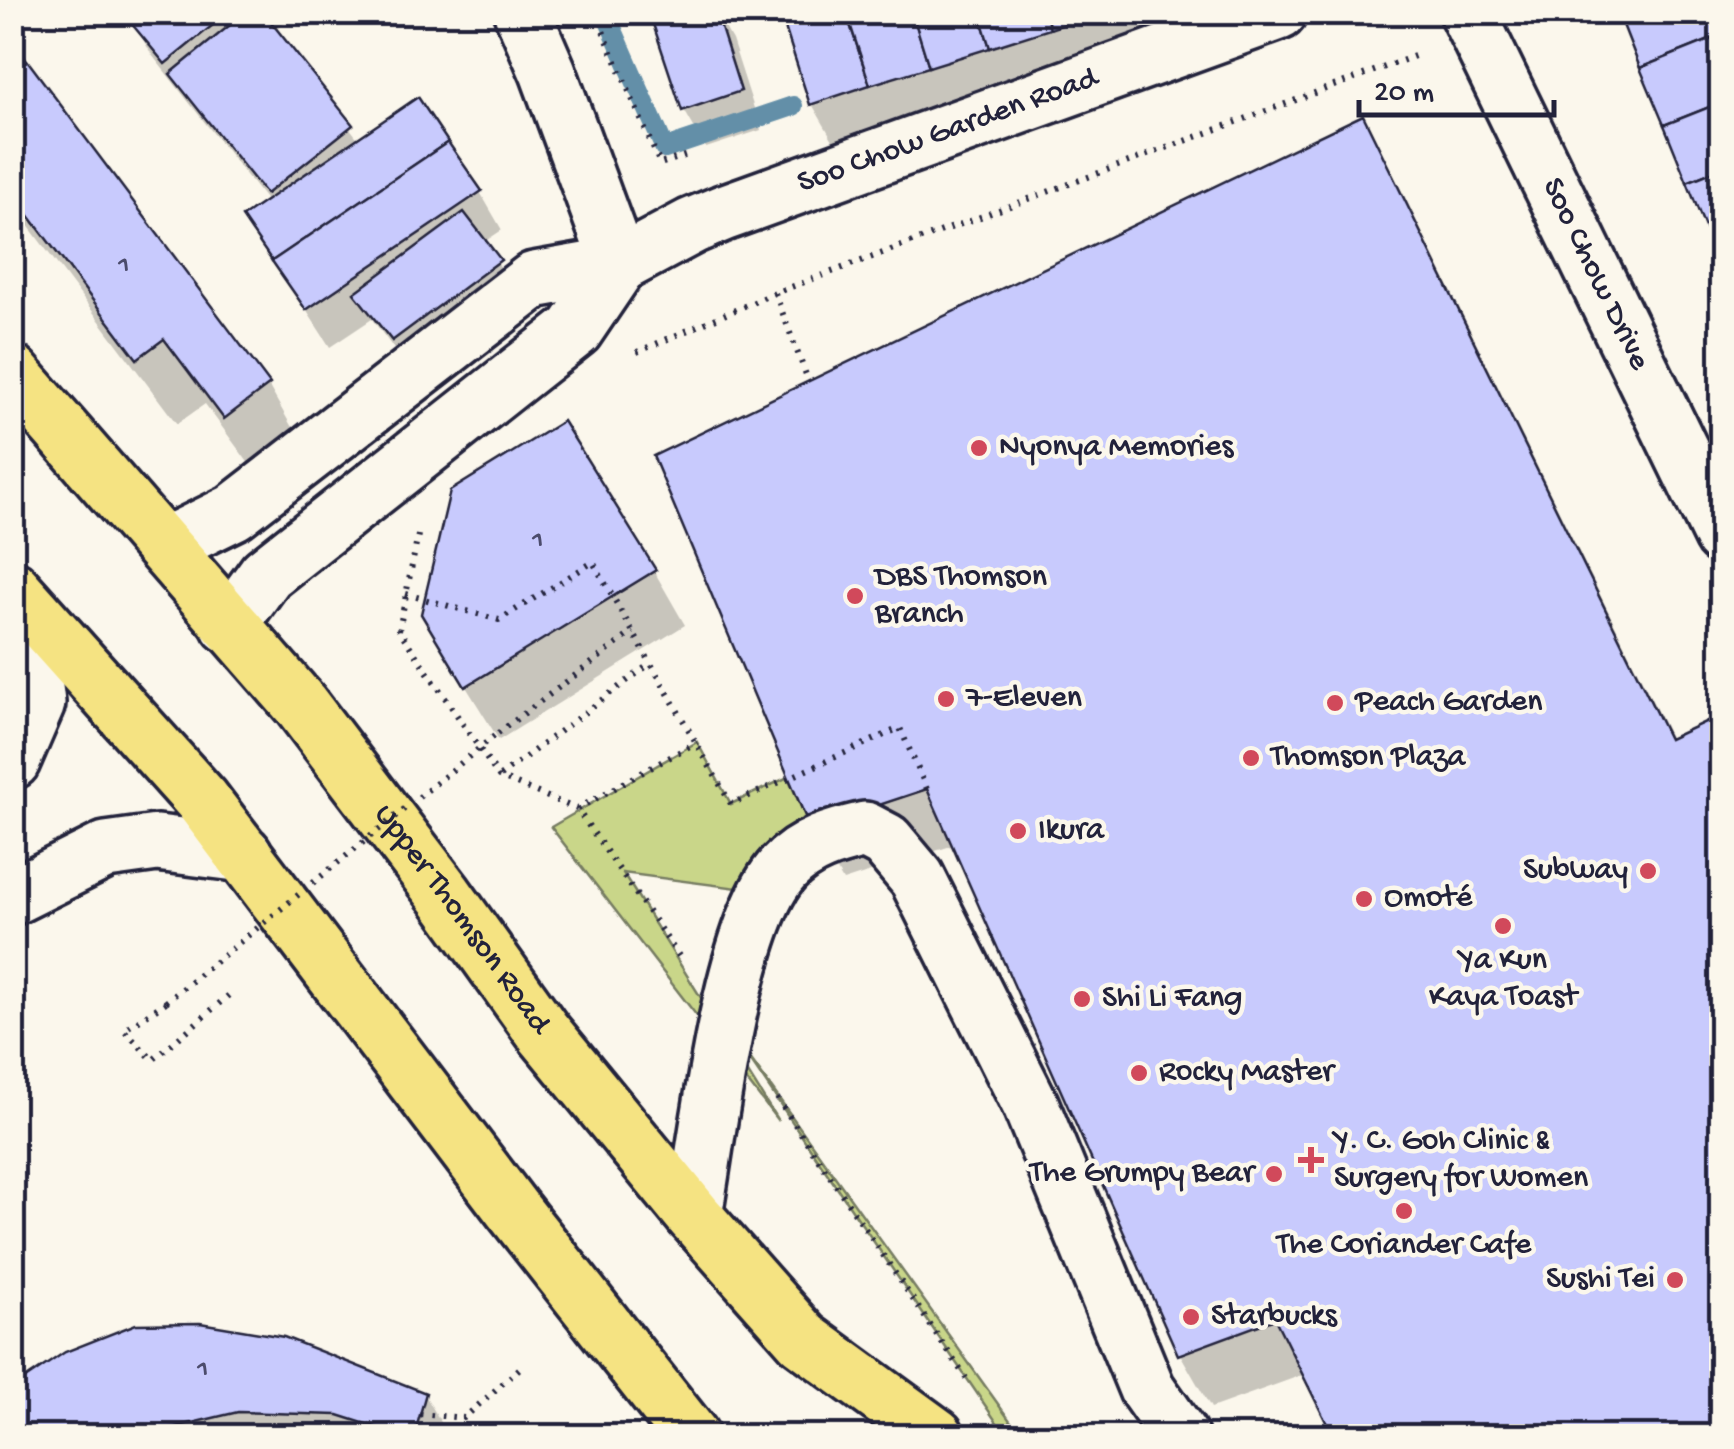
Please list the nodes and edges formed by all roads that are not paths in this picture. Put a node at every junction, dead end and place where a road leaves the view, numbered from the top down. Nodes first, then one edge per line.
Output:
1 (522, 12) edge
2 (1280, 12) edge
3 (1472, 22) edge
4 (619, 265) junction
5 (12, 373) edge
6 (1722, 536) edge
7 (165, 546) junction
8 (18, 595) edge
9 (229, 625) junction
10 (12, 761) edge
11 (244, 854) junction
12 (12, 898) edge
13 (694, 1216) junction
14 (690, 1436) edge
15 (936, 1436) edge
16 (1180, 1436) edge

1 - 4 street
2 - 4 street, Soo Chow Garden Road
3 - 6 street, Soo Chow Drive
4 - 7 street, Soo Chow Garden Road
4 - 9 street, Soo Chow Garden Road
5 - 7 main road, Upper Thomson Road
7 - 9 main road, Upper Thomson Road
8 - 10 street
8 - 11 main road
9 - 13 main road, Upper Thomson Road
11 - 12 street
11 - 14 main road
13 - 15 main road, Upper Thomson Road
13 - 16 street

